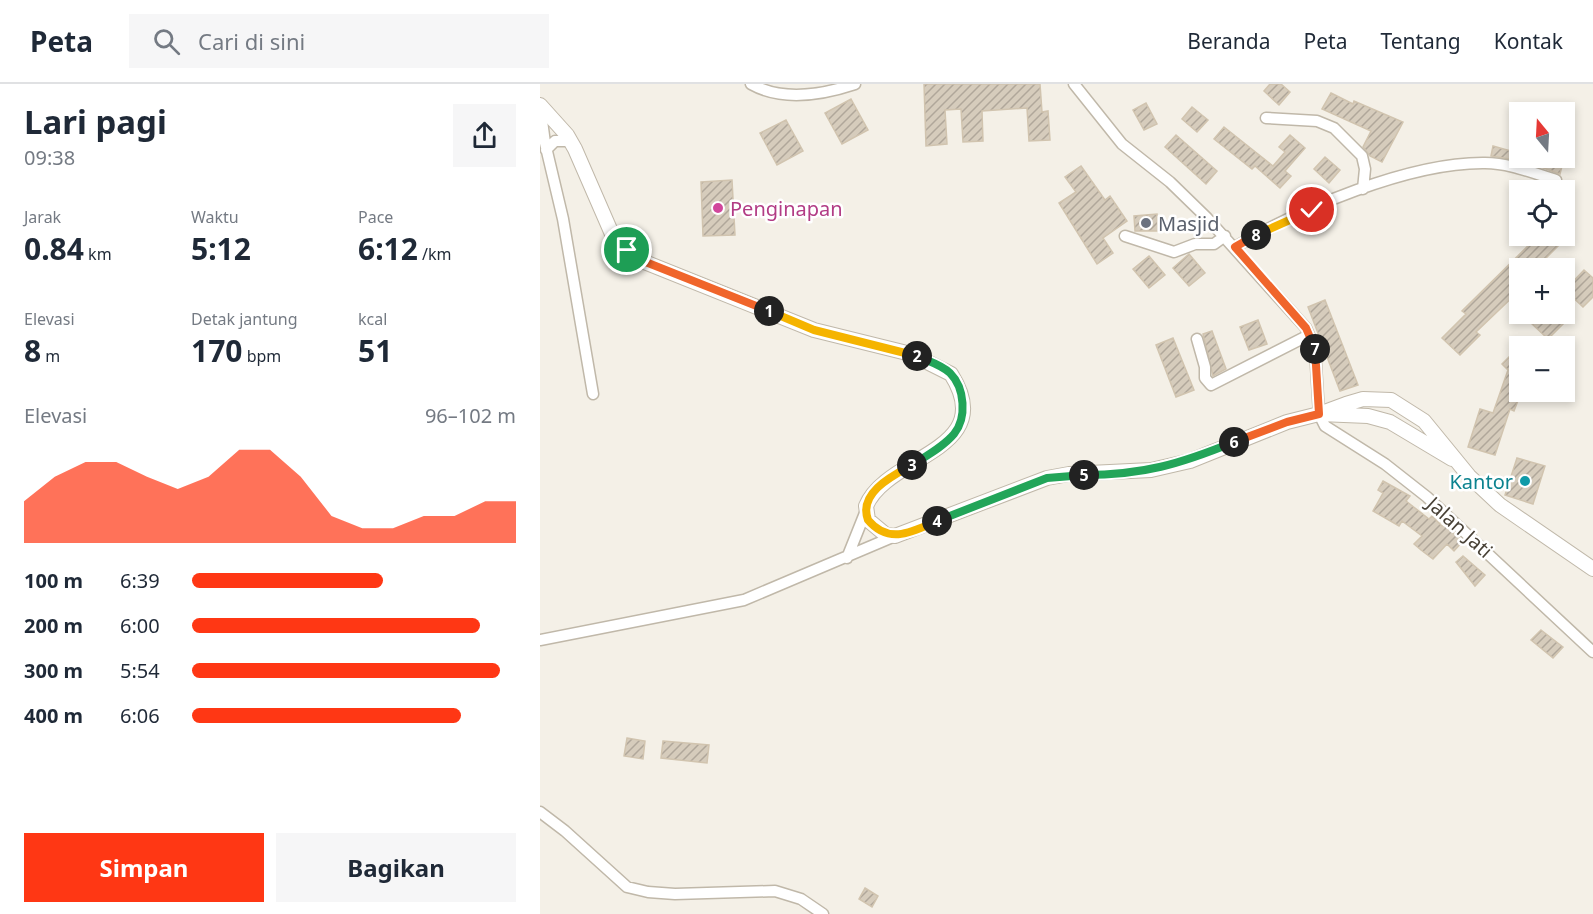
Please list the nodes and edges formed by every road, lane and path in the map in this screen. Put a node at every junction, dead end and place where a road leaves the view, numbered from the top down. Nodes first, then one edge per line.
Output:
1 (751, 84) edge
2 (855, 84) edge
3 (1074, 84) edge
4 (540, 106) edge
5 (1266, 118) dead end
6 (570, 141) junction
7 (546, 150) junction
8 (1556, 180) dead end
9 (1363, 189) junction
10 (1125, 236) dead end
11 (1225, 236) junction
12 (1235, 247) junction
13 (1309, 335) junction
14 (1197, 339) dead end
15 (593, 394) dead end
16 (1319, 414) junction
17 (1456, 461) junction
18 (866, 513) junction
19 (896, 536) junction
20 (847, 558) junction
21 (1593, 569) edge
22 (540, 640) edge
23 (1593, 652) edge
24 (540, 812) edge
25 (823, 914) edge

1 - 2 street
3 - 11 street
4 - 6 street
4 - 7 street
5 - 9 street
6 - 7 street
6 - 18 street
7 - 15 street
8 - 9 street
9 - 12 street
10 - 11 street
11 - 12 street
12 - 13 street
13 - 14 street
13 - 16 street
16 - 17 street
16 - 17 street
16 - 19 street
16 - 23 street, Jalan Jati
17 - 21 street
18 - 19 street
18 - 20 street
19 - 20 street
20 - 22 street
24 - 25 street

